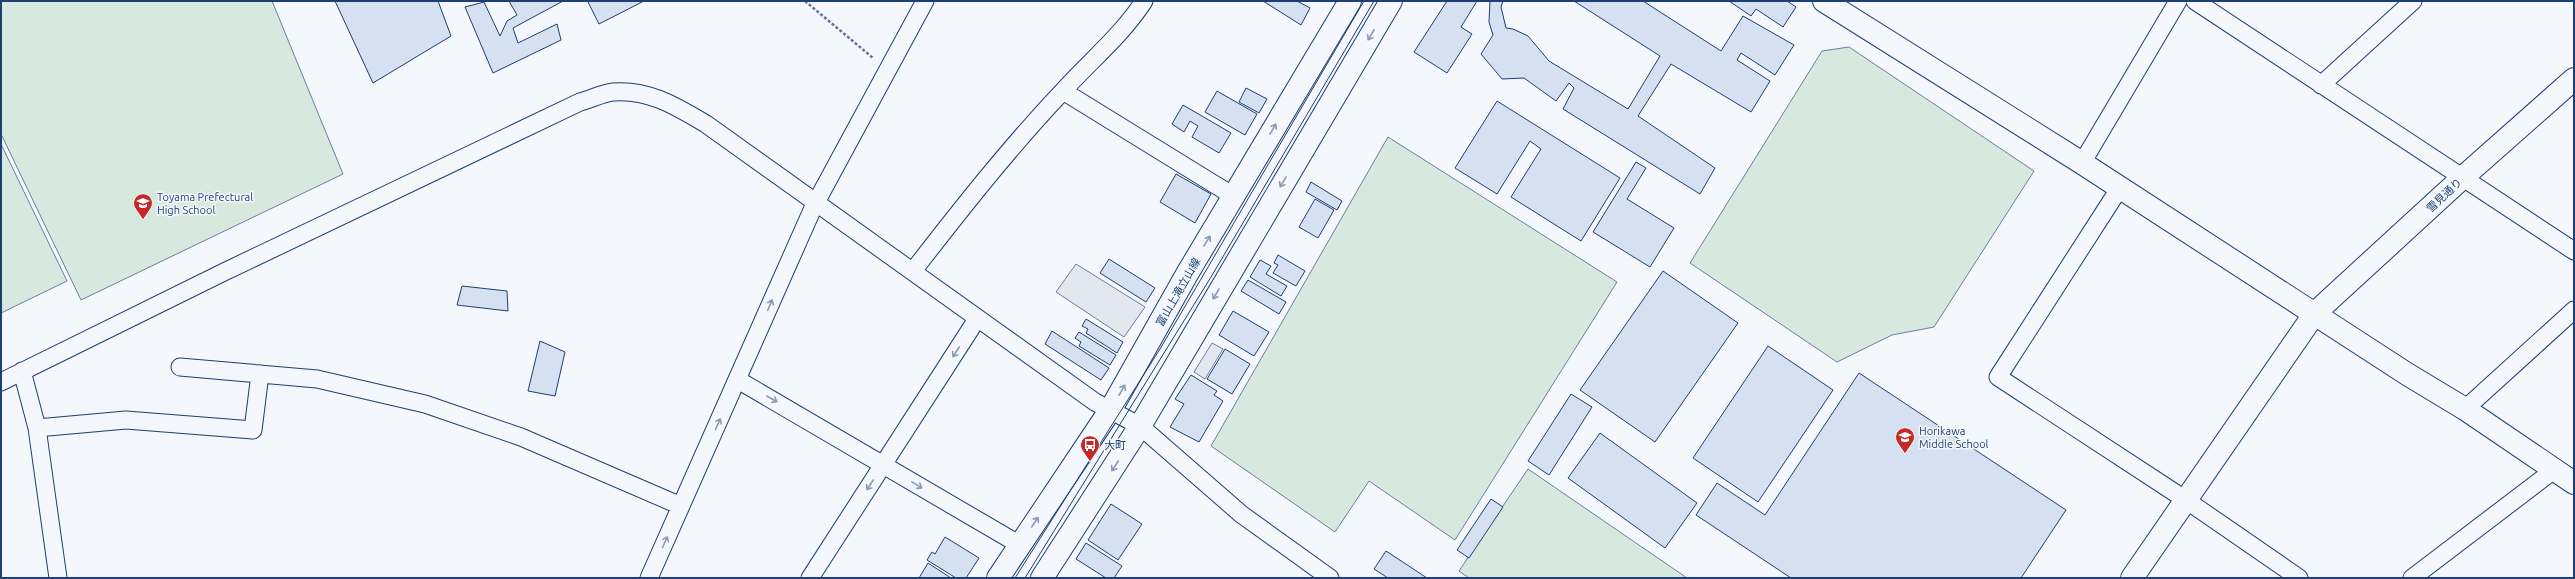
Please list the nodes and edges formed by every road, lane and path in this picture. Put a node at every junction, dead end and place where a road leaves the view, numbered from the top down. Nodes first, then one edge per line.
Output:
1 (805, 1) edge
2 (925, 1) edge
3 (1144, 1) edge
4 (1350, 1) edge
5 (1391, 1) edge
6 (1825, 1) edge
7 (2178, 1) edge
8 (2195, 1) edge
9 (2413, 1) edge
10 (888, 70) junction
11 (2574, 79) edge
12 (2322, 85) junction
13 (1063, 91) junction
14 (2082, 163) junction
15 (2461, 179) junction
16 (2119, 189) junction
17 (1235, 197) junction
18 (816, 202) junction
19 (2574, 251) edge
20 (913, 271) junction
21 (2574, 310) edge
22 (2315, 313) junction
23 (977, 319) junction
24 (180, 367) dead end
25 (22, 371) junction
26 (260, 374) junction
27 (738, 380) junction
28 (1, 382) edge
29 (1111, 409) junction
30 (2465, 409) junction
31 (1140, 426) junction
32 (37, 428) junction
33 (883, 465) junction
34 (2554, 470) junction
35 (2574, 483) edge
36 (2186, 500) junction
37 (681, 506) junction
38 (1020, 545) junction
39 (58, 578) edge
40 (649, 578) edge
41 (810, 578) edge
42 (998, 578) edge
43 (1042, 578) edge
44 (1330, 578) edge
45 (2132, 578) edge
46 (2300, 578) edge
47 (2412, 578) edge

1 - 10 path
2 - 10 street
3 - 13 street
17 -> 4 street, 富山上滝立山線
5 -> 31 street
6 - 14 street
7 - 14 street
8 - 12 street
9 - 12 street
10 - 18 street
11 - 15 street, 雪見通り
12 - 15 street
13 - 17 street
13 - 20 street
14 - 16 street
15 - 19 street
15 - 22 street, 雪見通り
16 - 22 street
16 - 36 street
29 -> 17 street, 富山上滝立山線
18 - 20 street
18 - 25 street
27 -> 18 street
20 - 23 street
21 - 30 street
22 - 30 street
22 - 36 street, 雪見通り
23 - 29 street
23 -> 33 street
24 - 26 street
25 - 28 street
25 - 32 street
26 - 32 street
26 - 37 street
27 -> 33 street
37 -> 27 street
29 - 31 street
38 -> 29 street, 富山上滝立山線
30 - 34 street
31 -> 43 street
31 - 44 street
32 - 39 street
33 -> 38 street
33 -> 41 street
34 - 35 street
34 - 47 street
36 - 45 street, 雪見通り
36 - 46 street
40 -> 37 street
38 - 42 street, 富山上滝立山線

